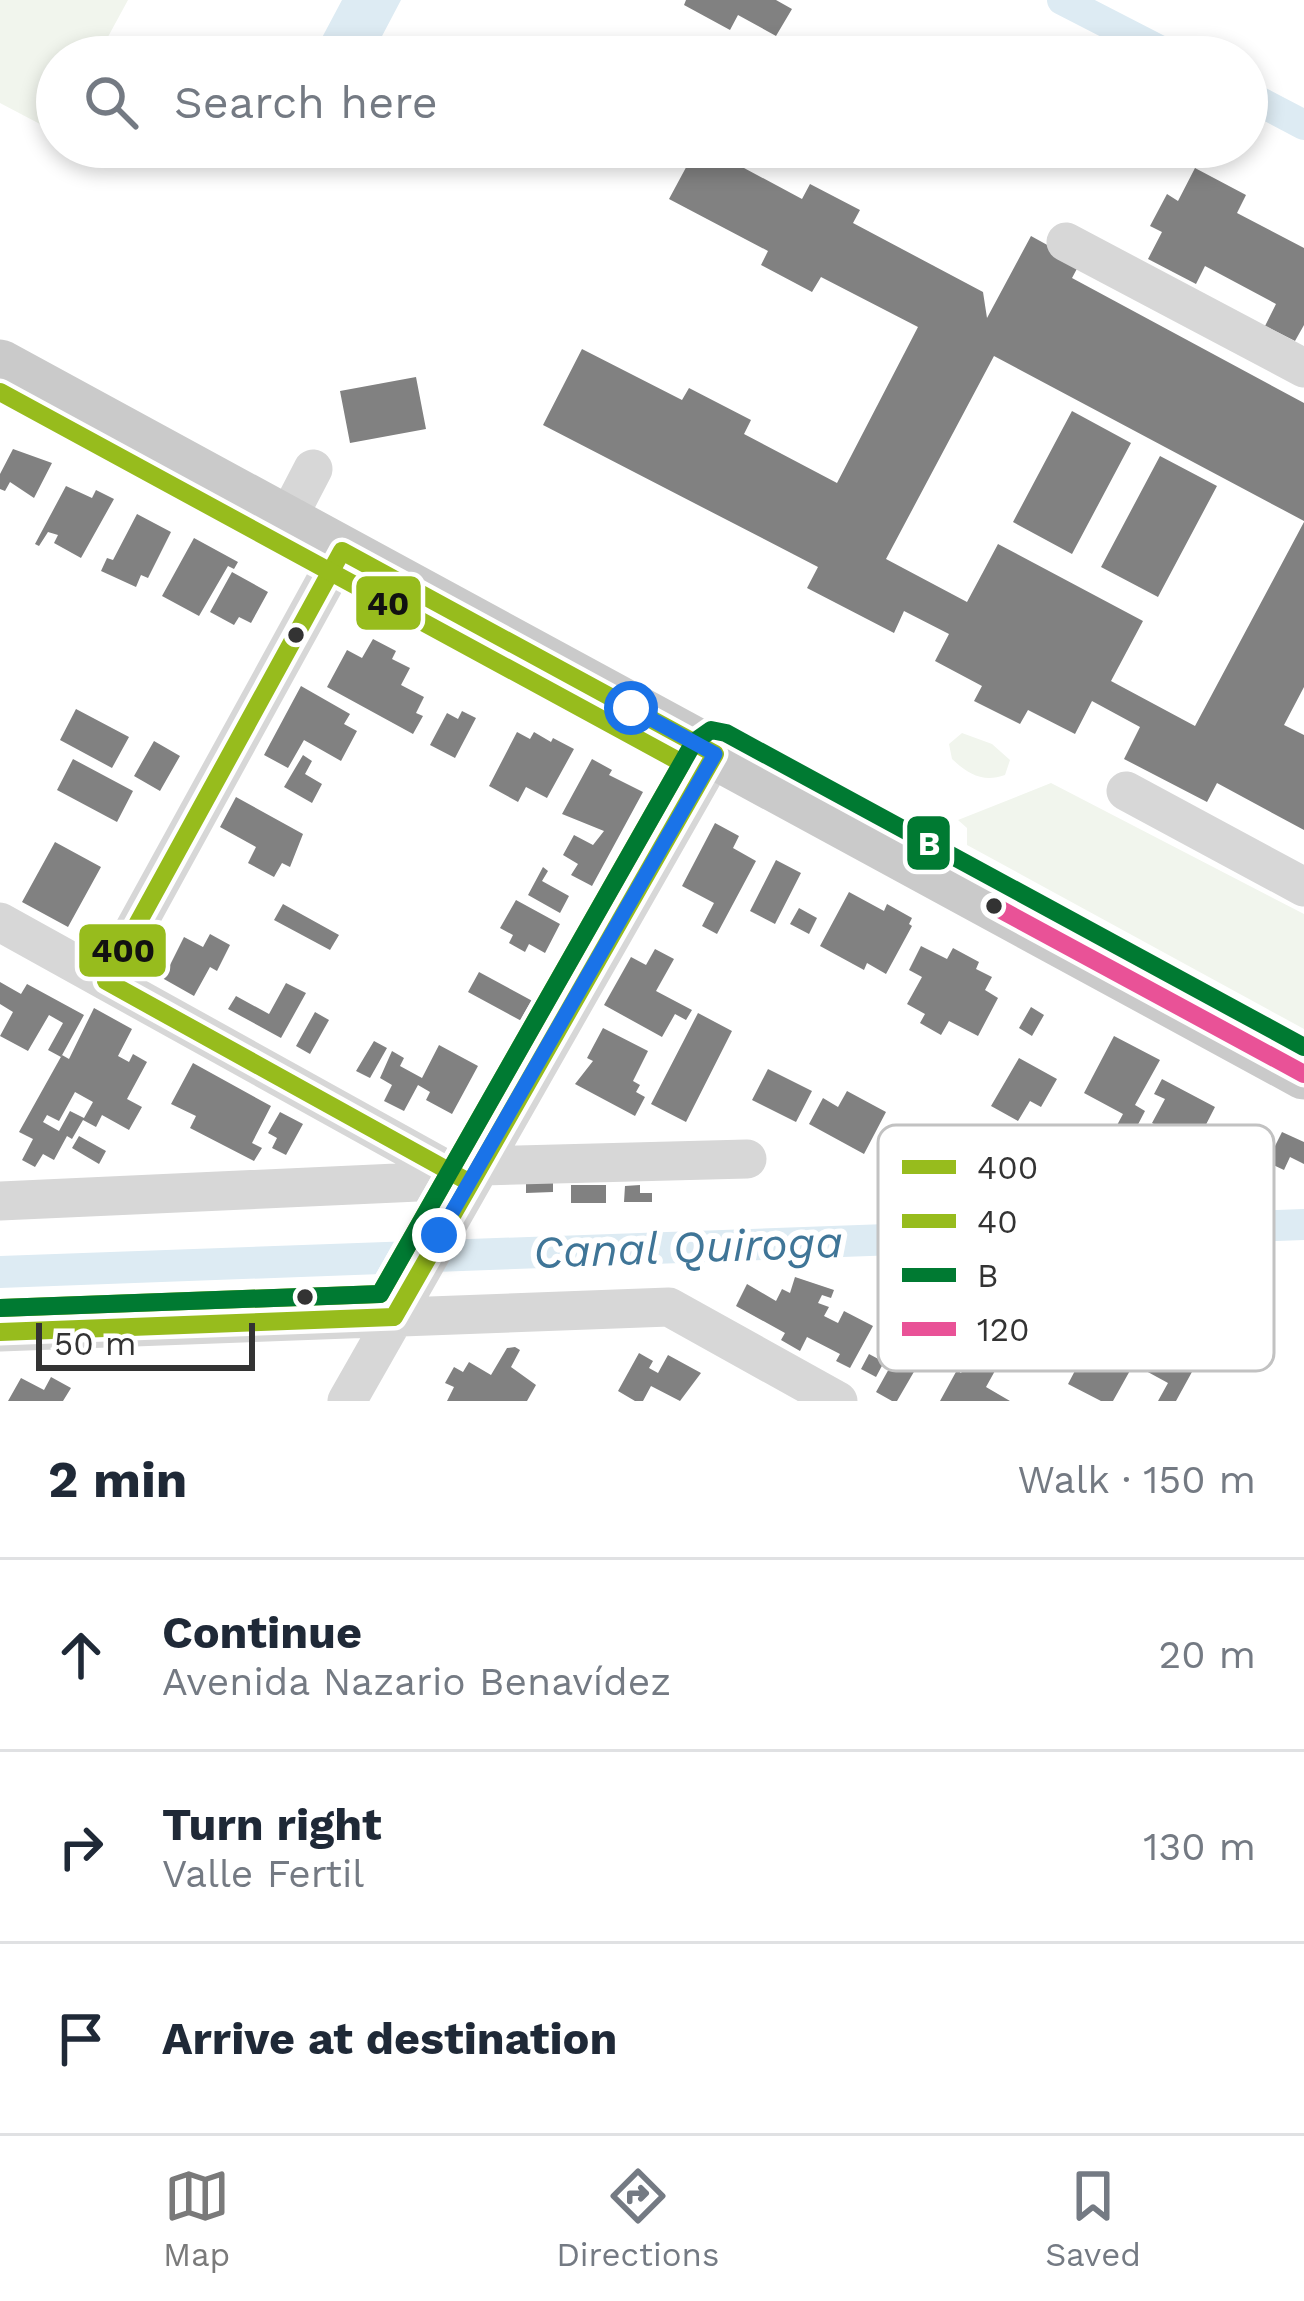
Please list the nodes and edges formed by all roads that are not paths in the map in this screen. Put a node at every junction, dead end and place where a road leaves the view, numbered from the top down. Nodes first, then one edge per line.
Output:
1 (1066, 242) dead end
2 (0, 365) edge
3 (1304, 368) edge
4 (313, 469) dead end
5 (286, 521) junction
6 (342, 551) junction
7 (715, 754) junction
8 (1126, 790) dead end
9 (1304, 887) edge
10 (0, 922) edge
11 (106, 981) junction
12 (1304, 1074) edge
13 (747, 1159) dead end
14 (473, 1175) junction
15 (0, 1201) edge
16 (394, 1317) junction
17 (0, 1332) edge
18 (347, 1401) edge
19 (838, 1401) edge

1 - 3 street
2 - 5 main road
4 - 5 street
5 - 6 main road
6 - 7 main road
6 - 11 street
7 - 12 main road
7 - 14 street
8 - 9 street
10 - 11 street
11 - 14 street
13 - 14 street
14 - 15 street
14 - 16 street
16 - 17 street
16 - 18 street
16 - 19 street

